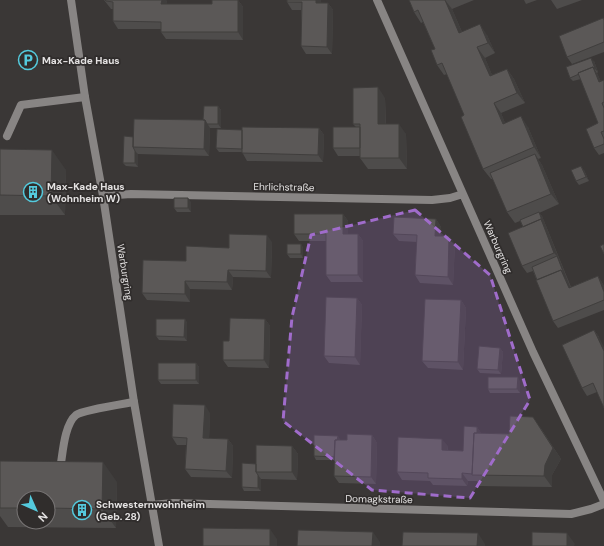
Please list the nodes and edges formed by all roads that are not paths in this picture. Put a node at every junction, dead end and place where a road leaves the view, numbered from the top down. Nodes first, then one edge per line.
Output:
1 (71, 0) edge
2 (377, 0) edge
3 (85, 97) junction
4 (6, 136) dead end
5 (463, 194) junction
6 (103, 196) junction
7 (134, 402) junction
8 (61, 463) edge
9 (604, 501) edge
10 (604, 504) edge
11 (152, 505) junction
12 (159, 546) edge

1 - 3 street, Warburgring
2 - 5 street, Warburgring
3 - 4 street
3 - 6 street, Warburgring
5 - 6 street, Ehrlichstraße
5 - 9 street, Warburgring
6 - 7 street, Warburgring
7 - 8 street
7 - 11 street, Warburgring
10 - 11 street, Domagkstraße
11 - 12 street, Warburgring

